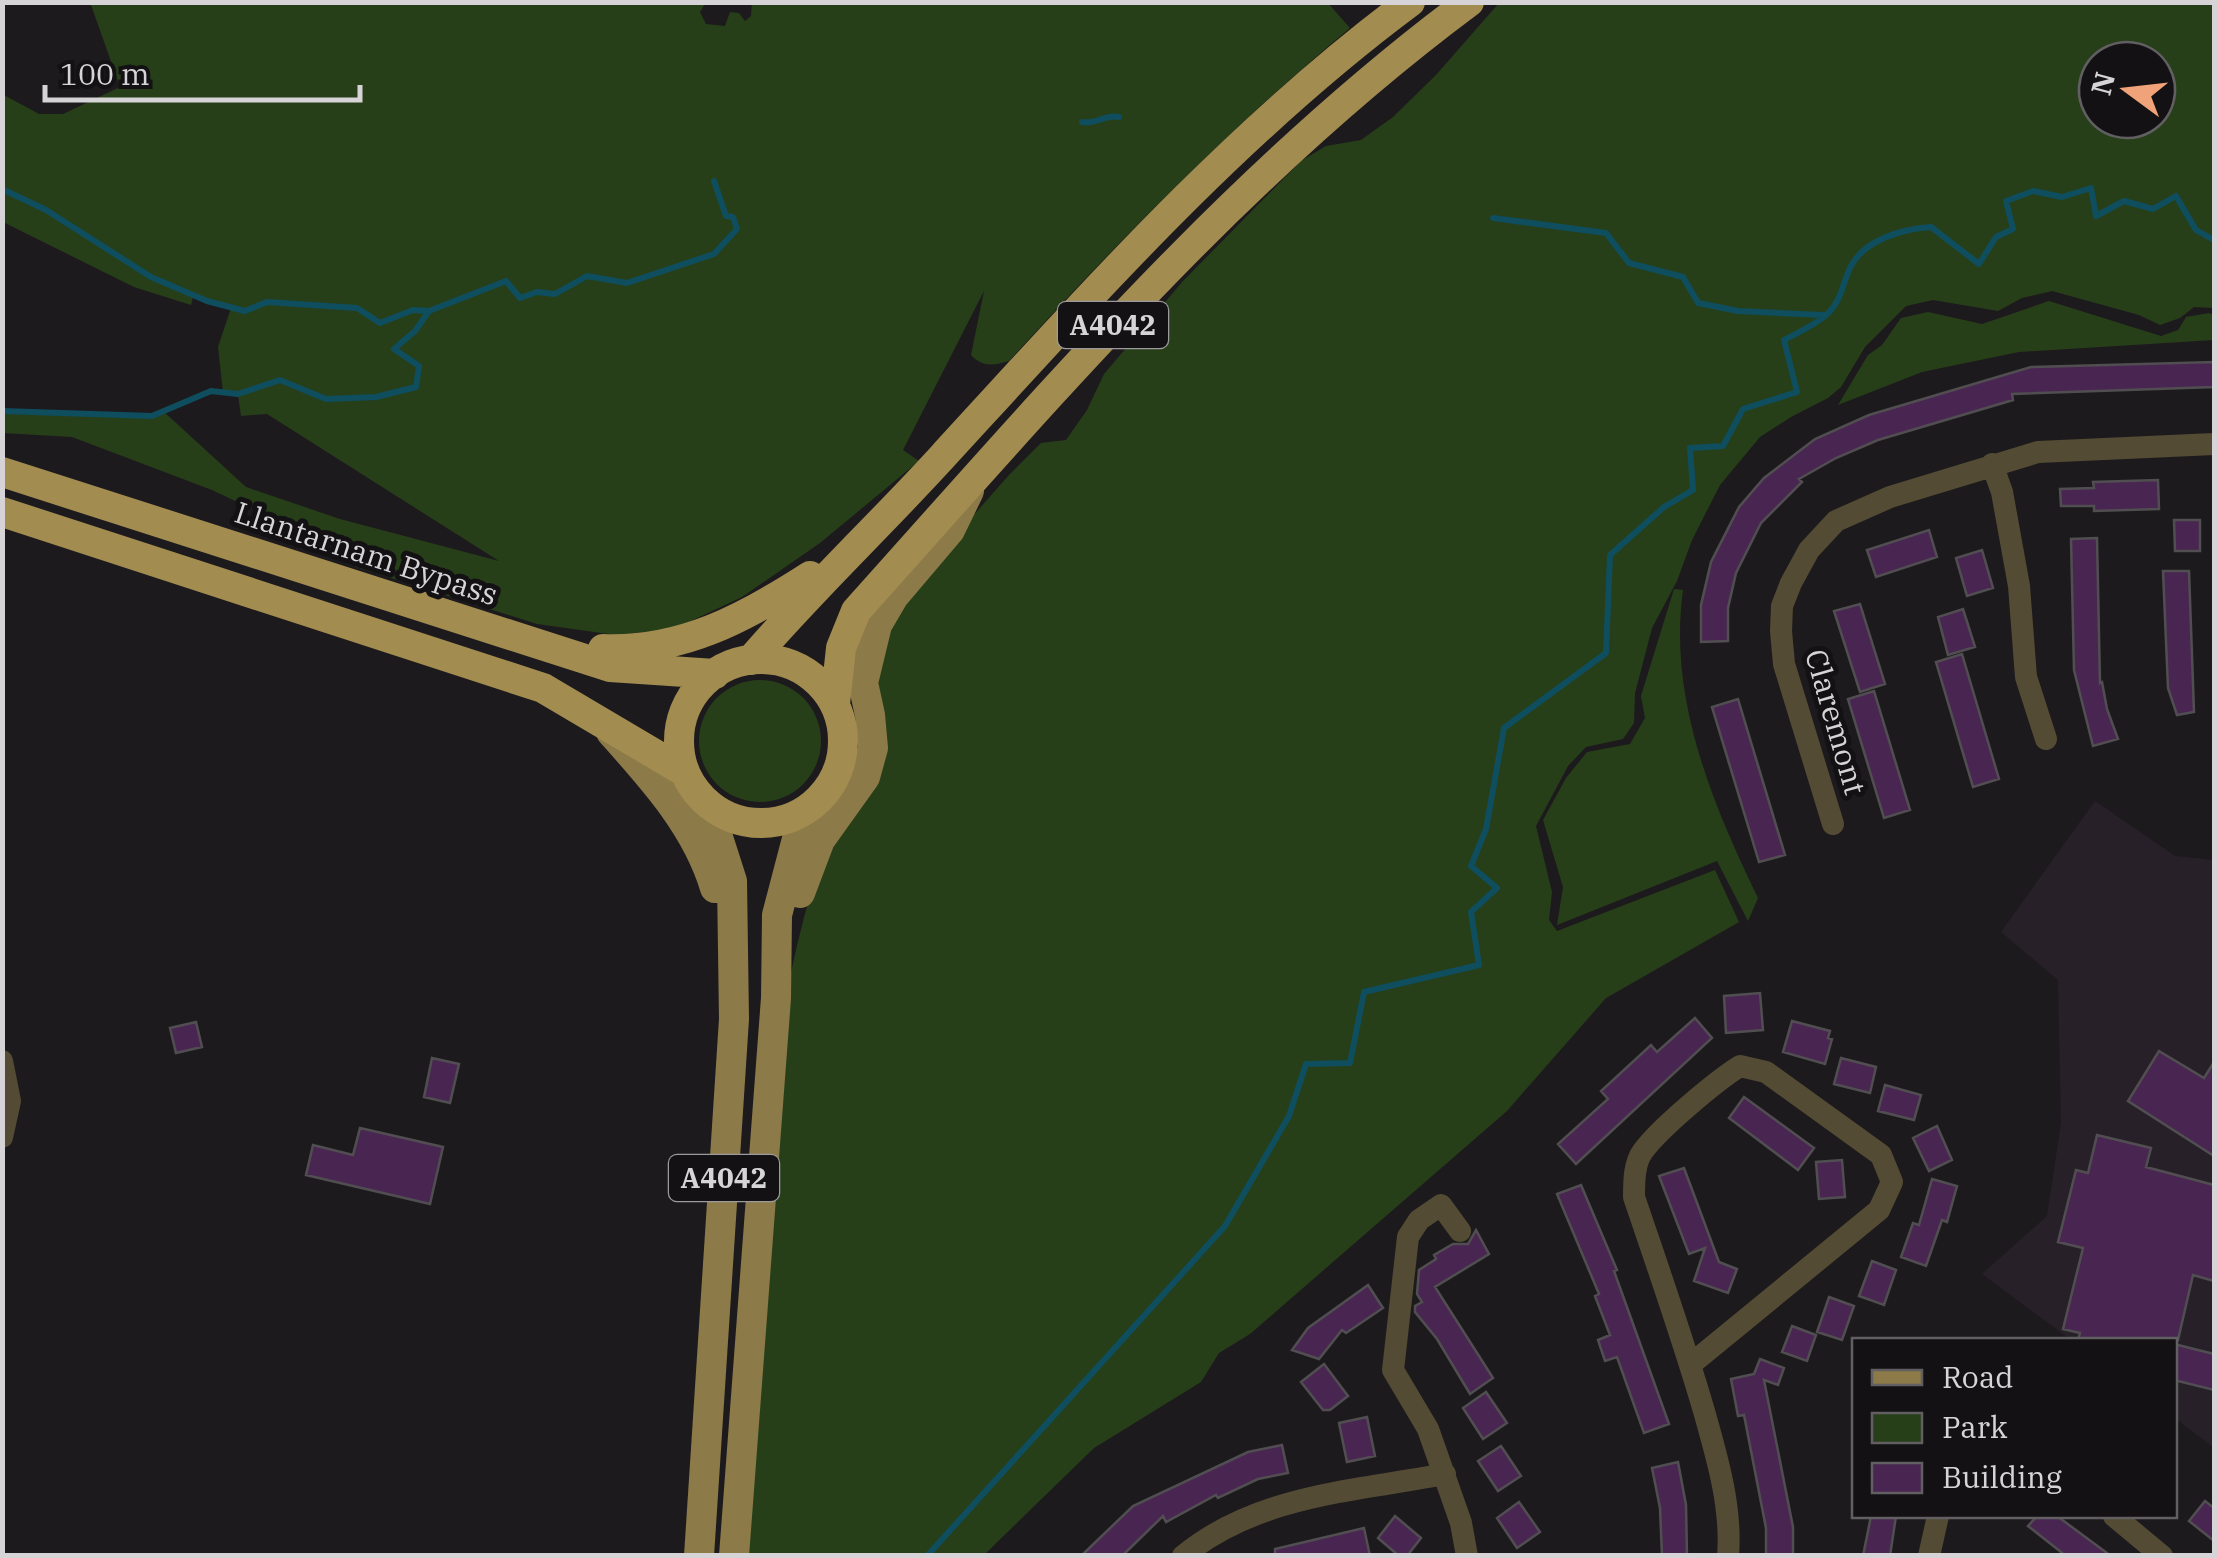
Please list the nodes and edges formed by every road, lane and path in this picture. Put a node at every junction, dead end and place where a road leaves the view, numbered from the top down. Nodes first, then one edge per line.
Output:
1 (1410, 2) edge
2 (1469, 2) edge
3 (2214, 444) edge
4 (1992, 464) junction
5 (2, 472) edge
6 (975, 480) junction
7 (2, 512) edge
8 (858, 545) junction
9 (543, 648) junction
10 (751, 660) junction
11 (715, 674) junction
12 (835, 704) junction
13 (603, 723) junction
14 (2046, 739) dead end
15 (685, 772) junction
16 (707, 803) junction
17 (804, 812) junction
18 (1833, 824) dead end
19 (735, 948) junction
20 (776, 998) junction
21 (2, 1060) edge
22 (2, 1137) edge
23 (1460, 1231) dead end
24 (1690, 1364) junction
25 (1445, 1474) junction
26 (1938, 1518) edge
27 (2116, 1518) edge
28 (699, 1556) edge
29 (734, 1556) edge
30 (1183, 1556) edge
31 (1467, 1556) edge
32 (1728, 1556) edge
33 (1929, 1556) edge
34 (2162, 1556) edge

1 - 8 highway, A4042
2 - 6 highway, A4042
3 - 4 street, Claremont
4 - 14 street
4 - 18 street, Claremont
5 - 9 highway, Llantarnam Bypass / A4042
6 - 12 highway, A4042
6 - 20 main road
7 - 13 highway
8 - 9 highway, A4042
8 - 10 highway, A4042
9 - 11 highway, Llantarnam Bypass / A4042
10 - 11 highway
10 - 12 highway
11 - 15 highway
12 - 17 highway
13 - 15 highway
13 - 19 main road
15 - 16 highway
16 - 17 highway
16 - 19 main road, A4042
17 - 20 main road, A4042
19 - 28 main road, A4042
20 - 29 main road, A4042
21 - 22 street
23 - 25 street
24 - 24 street
24 - 32 street
25 - 30 street
25 - 31 street
26 - 33 street
27 - 34 street

